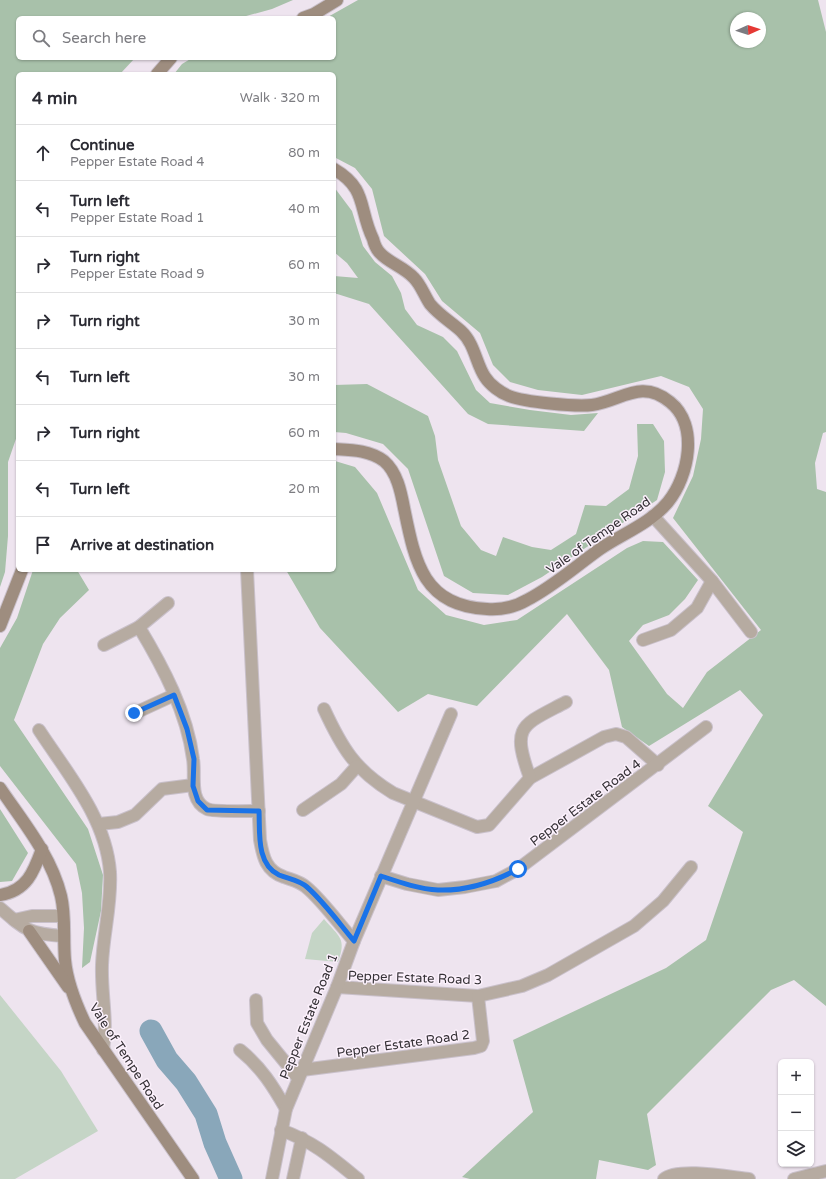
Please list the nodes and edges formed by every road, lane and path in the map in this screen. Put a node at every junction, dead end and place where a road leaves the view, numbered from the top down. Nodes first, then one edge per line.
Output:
1 (337, 0) edge
2 (308, 16) edge
3 (169, 60) edge
4 (159, 72) edge
5 (336, 171) edge
6 (336, 449) edge
7 (653, 516) junction
8 (21, 572) edge
9 (247, 572) edge
10 (712, 581) junction
11 (168, 603) dead end
12 (0, 626) edge
13 (139, 627) junction
14 (750, 632) dead end
15 (643, 640) dead end
16 (104, 645) dead end
17 (174, 695) junction
18 (566, 702) dead end
19 (324, 709) dead end
20 (134, 713) dead end
21 (451, 714) dead end
22 (706, 727) dead end
23 (39, 730) dead end
24 (658, 765) junction
25 (357, 766) junction
26 (530, 778) junction
27 (193, 786) junction
28 (0, 788) edge
29 (413, 801) junction
30 (303, 810) dead end
31 (259, 811) junction
32 (99, 824) junction
33 (42, 849) junction
34 (691, 867) dead end
35 (381, 876) junction
36 (0, 895) edge
37 (0, 908) edge
38 (64, 916) junction
39 (14, 920) junction
40 (29, 931) junction
41 (64, 936) junction
42 (354, 941) junction
43 (337, 987) junction
44 (73, 995) junction
45 (478, 996) junction
46 (256, 1000) dead end
47 (103, 1050) junction
48 (240, 1050) dead end
49 (300, 1074) junction
50 (286, 1109) junction
51 (281, 1130) junction
52 (302, 1138) junction
53 (826, 1171) edge
54 (193, 1179) edge
55 (272, 1179) edge
56 (293, 1179) edge
57 (358, 1179) edge
58 (664, 1179) edge
59 (749, 1179) edge
60 (794, 1179) edge

1 - 2 main road
3 - 4 main road
5 - 7 main road, Vale of Tempe Road
6 - 7 main road, Vale of Tempe Road
7 - 10 street
8 - 12 main road
9 - 31 street
10 - 14 street
10 - 15 street
11 - 13 street
13 - 16 street
13 - 17 street
17 - 20 street
17 - 27 street
18 - 26 street
19 - 25 street
21 - 29 street, Pepper Estate Road 1
22 - 24 street, Pepper Estate Road 4
23 - 32 street
24 - 26 street
24 - 35 street, Pepper Estate Road 4
25 - 29 street
25 - 30 street
26 - 29 street
27 - 31 street
27 - 32 street
28 - 33 main road, Vale of Tempe Road
29 - 35 street, Pepper Estate Road 1
31 - 42 street
32 - 47 street
33 - 36 main road
33 - 38 main road, Vale of Tempe Road
34 - 45 street, Pepper Estate Road 3
35 - 42 street, Pepper Estate Road 1
37 - 39 street
38 - 39 street
38 - 41 main road, Vale of Tempe Road
39 - 40 street
40 - 41 street
40 - 44 main road
41 - 44 main road, Vale of Tempe Road
42 - 43 street, Pepper Estate Road 1
43 - 45 street, Pepper Estate Road 3
43 - 49 street, Pepper Estate Road 1
44 - 47 main road, Vale of Tempe Road
45 - 49 street, Pepper Estate Road 2
46 - 49 street
47 - 54 main road, Vale of Tempe Road
48 - 50 street
49 - 50 street, Pepper Estate Road 1
50 - 51 street, Pepper Estate Road 1
51 - 52 street
51 - 55 street, Pepper Estate Road 1
52 - 56 street
52 - 57 street
53 - 60 street
58 - 59 street

